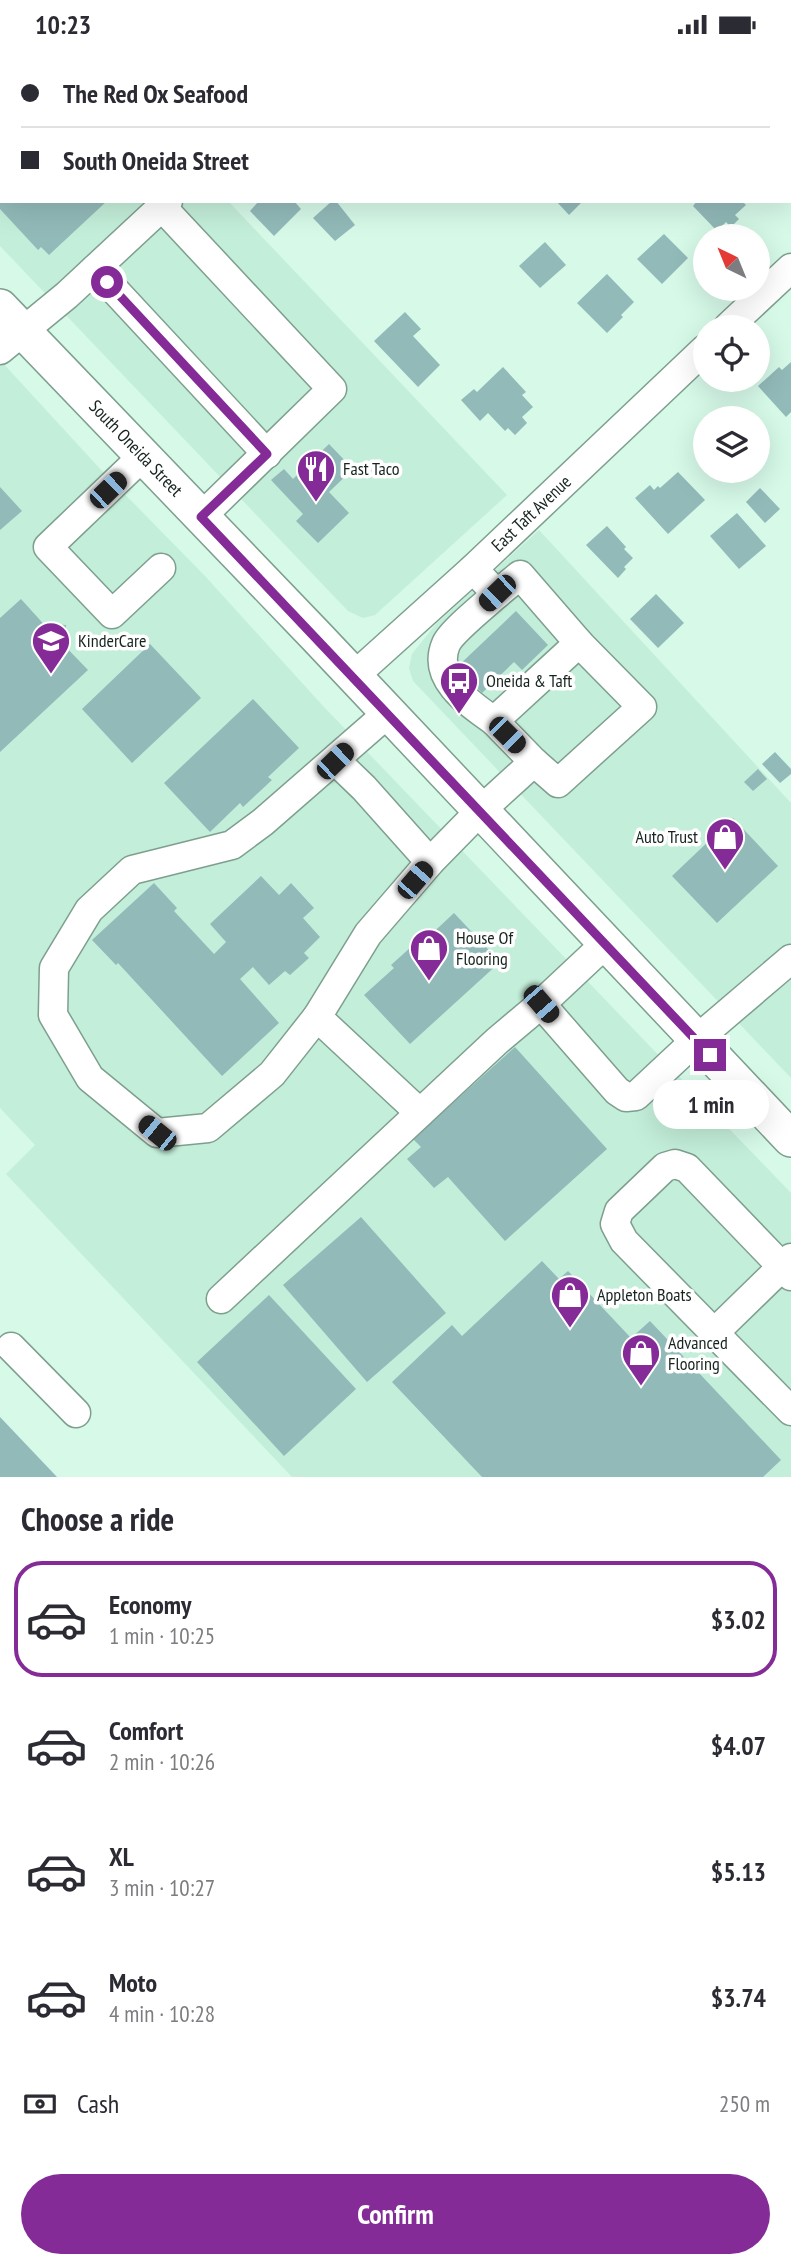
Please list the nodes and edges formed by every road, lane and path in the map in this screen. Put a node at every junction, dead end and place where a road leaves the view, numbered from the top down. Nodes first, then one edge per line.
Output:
1 (165, 204) edge
2 (791, 268) edge
3 (95, 269) junction
4 (741, 315) edge
5 (7, 329) edge
6 (693, 360) edge
7 (267, 454) junction
8 (143, 456) junction
9 (201, 517) junction
10 (161, 568) dead end
11 (473, 569) junction
12 (497, 593) junction
13 (579, 643) junction
14 (354, 677) junction
15 (388, 713) junction
16 (494, 722) junction
17 (335, 761) junction
18 (534, 762) junction
19 (480, 811) junction
20 (430, 862) junction
21 (605, 944) junction
22 (791, 959) edge
23 (541, 1004) junction
24 (317, 1017) junction
25 (696, 1040) junction
26 (420, 1113) junction
27 (791, 1139) edge
28 (788, 1267) edge
29 (222, 1299) dead end
30 (714, 1333) junction
31 (4, 1346) edge
32 (791, 1412) edge
33 (76, 1413) dead end

1 - 3 street
1 - 7 street
2 - 4 street
3 - 5 street
3 - 7 street
5 - 8 main road, South Oneida Street
6 - 11 street, East Taft Avenue
7 - 9 street
8 - 9 main road, South Oneida Street
8 - 10 street
9 - 14 main road, South Oneida Street
11 - 12 street
11 - 14 street, East Taft Avenue
12 - 13 street
12 - 16 street
13 - 16 street
13 - 18 street
14 - 15 main road, South Oneida Street
15 - 17 street
15 - 19 main road, South Oneida Street
16 - 18 street
17 - 20 street
17 - 24 street
18 - 19 street
19 - 20 street
19 - 21 main road, South Oneida Street
20 - 24 street
21 - 23 street
21 - 25 main road, South Oneida Street
22 - 25 street
23 - 25 street
23 - 26 street
24 - 26 street
25 - 27 main road, South Oneida Street
26 - 29 street
28 - 30 street
28 - 30 street
30 - 32 street
31 - 33 street

